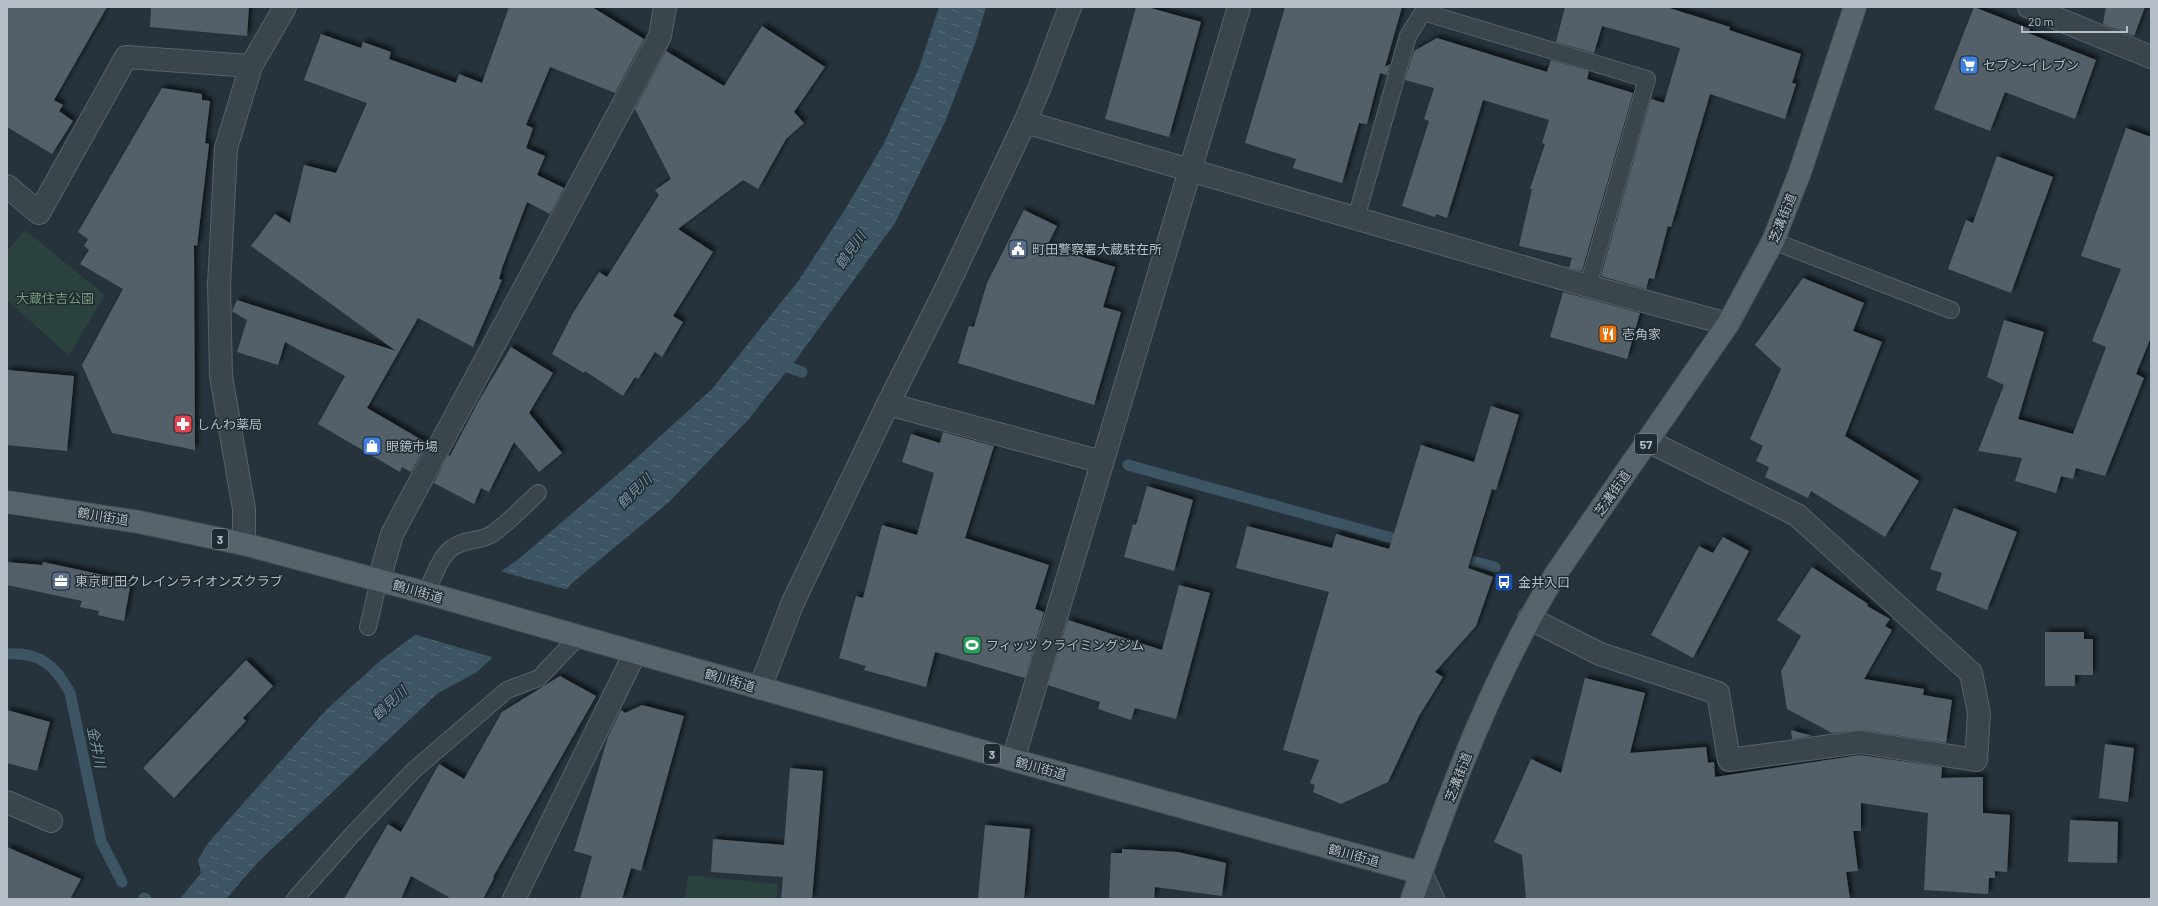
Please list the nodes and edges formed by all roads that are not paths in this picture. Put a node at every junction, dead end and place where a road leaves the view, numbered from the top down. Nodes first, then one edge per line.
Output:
1 (285, 7) edge
2 (665, 7) edge
3 (1070, 7) edge
4 (1239, 7) edge
5 (1855, 7) edge
6 (2029, 7) edge
7 (1424, 10) edge
8 (2151, 57) edge
9 (251, 66) junction
10 (1025, 122) junction
11 (1191, 170) junction
12 (7, 186) edge
13 (1356, 218) junction
14 (1773, 241) junction
15 (1588, 286) junction
16 (1951, 310) dead end
17 (1728, 324) junction
18 (888, 404) junction
19 (1648, 442) junction
20 (1102, 462) junction
21 (538, 494) dead end
22 (7, 502) edge
23 (244, 544) junction
24 (379, 580) junction
25 (428, 593) junction
26 (1529, 618) junction
27 (368, 627) dead end
28 (571, 635) junction
29 (635, 653) junction
30 (760, 688) junction
31 (1013, 760) junction
32 (7, 802) edge
33 (51, 821) dead end
34 (1421, 873) junction
35 (295, 899) edge
36 (514, 899) edge
37 (1412, 899) edge
38 (1434, 899) edge

1 - 9 street
2 - 24 street
3 - 10 street
4 - 11 street
5 - 14 main road, 芝溝街道 / 57
6 - 8 street
7 - 13 lane
7 - 15 lane
9 - 12 street
9 - 23 street
10 - 11 street
10 - 18 street
11 - 13 street
11 - 20 street
13 - 15 street
14 - 16 lane
14 - 17 main road, 芝溝街道 / 57
15 - 17 street
17 - 19 main road, 芝溝街道 / 57
18 - 20 street
18 - 30 street
19 - 26 main road, 芝溝街道 / 57
19 - 26 street
20 - 31 street
21 - 25 lane
22 - 23 main road, 鶴川街道 / 3
23 - 24 main road, 鶴川街道 / 3
24 - 25 main road, 鶴川街道 / 3
24 - 27 lane
25 - 28 main road, 鶴川街道 / 3
26 - 34 main road, 芝溝街道 / 57
28 - 29 main road, 鶴川街道 / 3
28 - 35 lane
29 - 30 main road, 鶴川街道 / 3
29 - 36 street
30 - 31 main road, 鶴川街道 / 3
31 - 34 main road, 鶴川街道 / 3
32 - 33 street
34 - 37 main road
34 - 38 street

